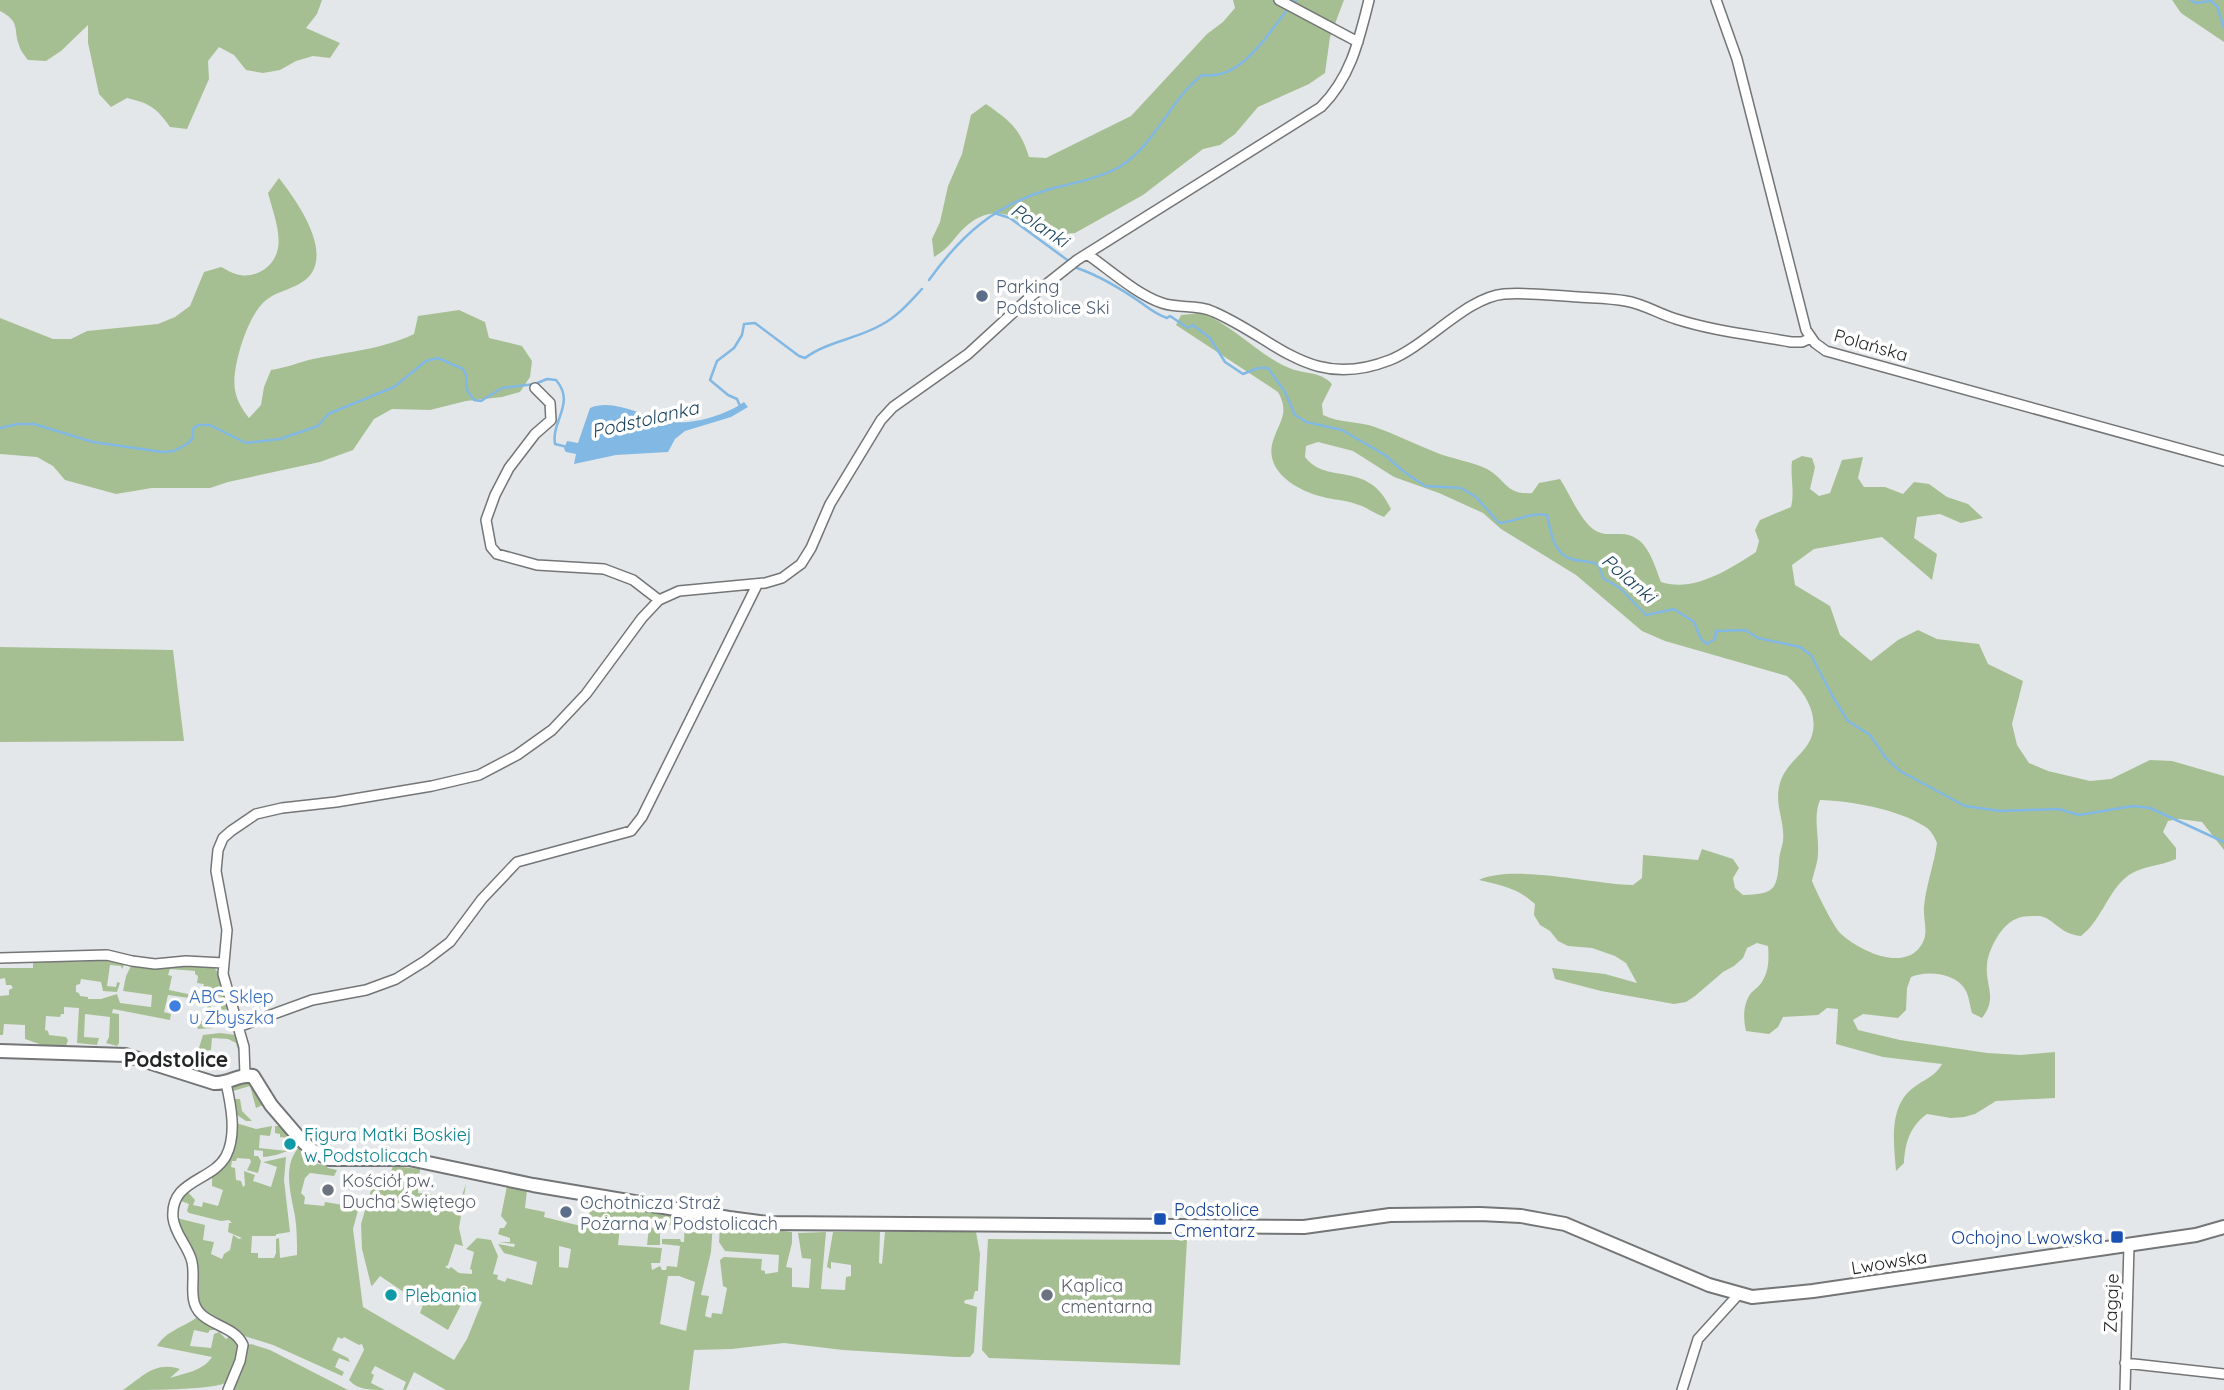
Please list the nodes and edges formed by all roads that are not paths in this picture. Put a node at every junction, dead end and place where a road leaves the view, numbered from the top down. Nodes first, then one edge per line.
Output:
1 (1279, 0) edge
2 (1369, 0) edge
3 (1716, 0) edge
4 (1358, 42) junction
5 (1087, 254) junction
6 (1811, 338) junction
7 (535, 388) dead end
8 (2224, 461) edge
9 (757, 585) junction
10 (659, 600) junction
11 (0, 958) edge
12 (223, 963) junction
13 (238, 1027) junction
14 (0, 1051) edge
15 (245, 1075) junction
16 (226, 1083) junction
17 (2224, 1227) edge
18 (2129, 1245) junction
19 (1738, 1294) junction
20 (2125, 1363) junction
21 (2224, 1374) edge
22 (228, 1390) edge
23 (1682, 1390) edge
24 (2125, 1390) edge

1 - 4 street
2 - 4 street
3 - 6 street, Polańska
4 - 5 street
5 - 6 street
5 - 9 street
6 - 8 street, Polańska
7 - 10 street
9 - 10 street
9 - 13 street
10 - 12 street
11 - 12 street
12 - 13 street
13 - 15 street
14 - 16 street
15 - 16 street
15 - 19 street, Lwowska
16 - 22 street
17 - 18 street, Lwowska
18 - 19 street, Lwowska
18 - 20 street, Zagaje
19 - 23 street
20 - 21 street
20 - 24 street, Zagaje

